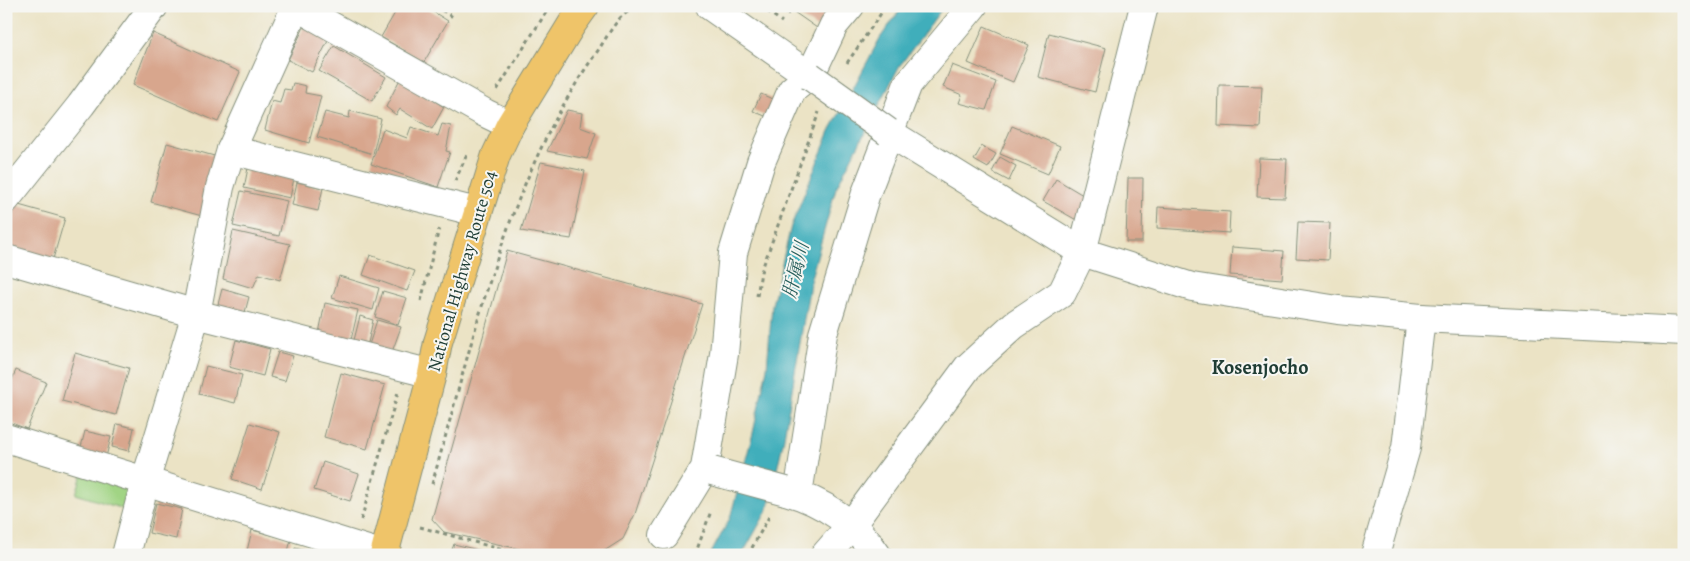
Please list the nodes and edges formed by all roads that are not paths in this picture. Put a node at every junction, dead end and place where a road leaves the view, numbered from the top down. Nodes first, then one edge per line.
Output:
1 (154, 6) edge
2 (296, 6) edge
3 (585, 6) edge
4 (710, 6) edge
5 (850, 6) edge
6 (973, 6) edge
7 (1144, 6) edge
8 (810, 76) junction
9 (510, 125) junction
10 (888, 132) junction
11 (231, 150) junction
12 (6, 199) edge
13 (477, 212) junction
14 (1082, 252) junction
15 (6, 259) edge
16 (196, 314) junction
17 (1421, 318) junction
18 (1684, 332) edge
19 (432, 374) junction
20 (6, 438) edge
21 (709, 469) junction
22 (145, 482) junction
23 (792, 492) junction
24 (852, 524) junction
25 (664, 535) dead end
26 (126, 555) edge
27 (384, 555) edge
28 (824, 555) edge
29 (877, 555) edge
30 (1375, 555) edge

1 - 12 street
2 - 9 street
2 - 11 street
3 - 9 highway, National Highway Route 504
4 - 8 street
5 - 8 street
6 - 10 street
7 - 14 street
8 - 10 street, bridge
8 - 21 street
9 - 13 highway, National Highway Route 504
10 - 14 street
10 - 23 street
11 - 13 street
11 - 16 street
13 - 19 highway, National Highway Route 504
14 - 17 street
14 - 24 street
15 - 16 street
16 - 19 street
16 - 22 street
17 - 18 street
17 - 30 street
19 - 27 highway, National Highway Route 504
20 - 22 street
21 - 23 street, bridge
21 - 25 street
22 - 26 street
22 - 27 street
23 - 24 street
24 - 28 street
24 - 29 street

